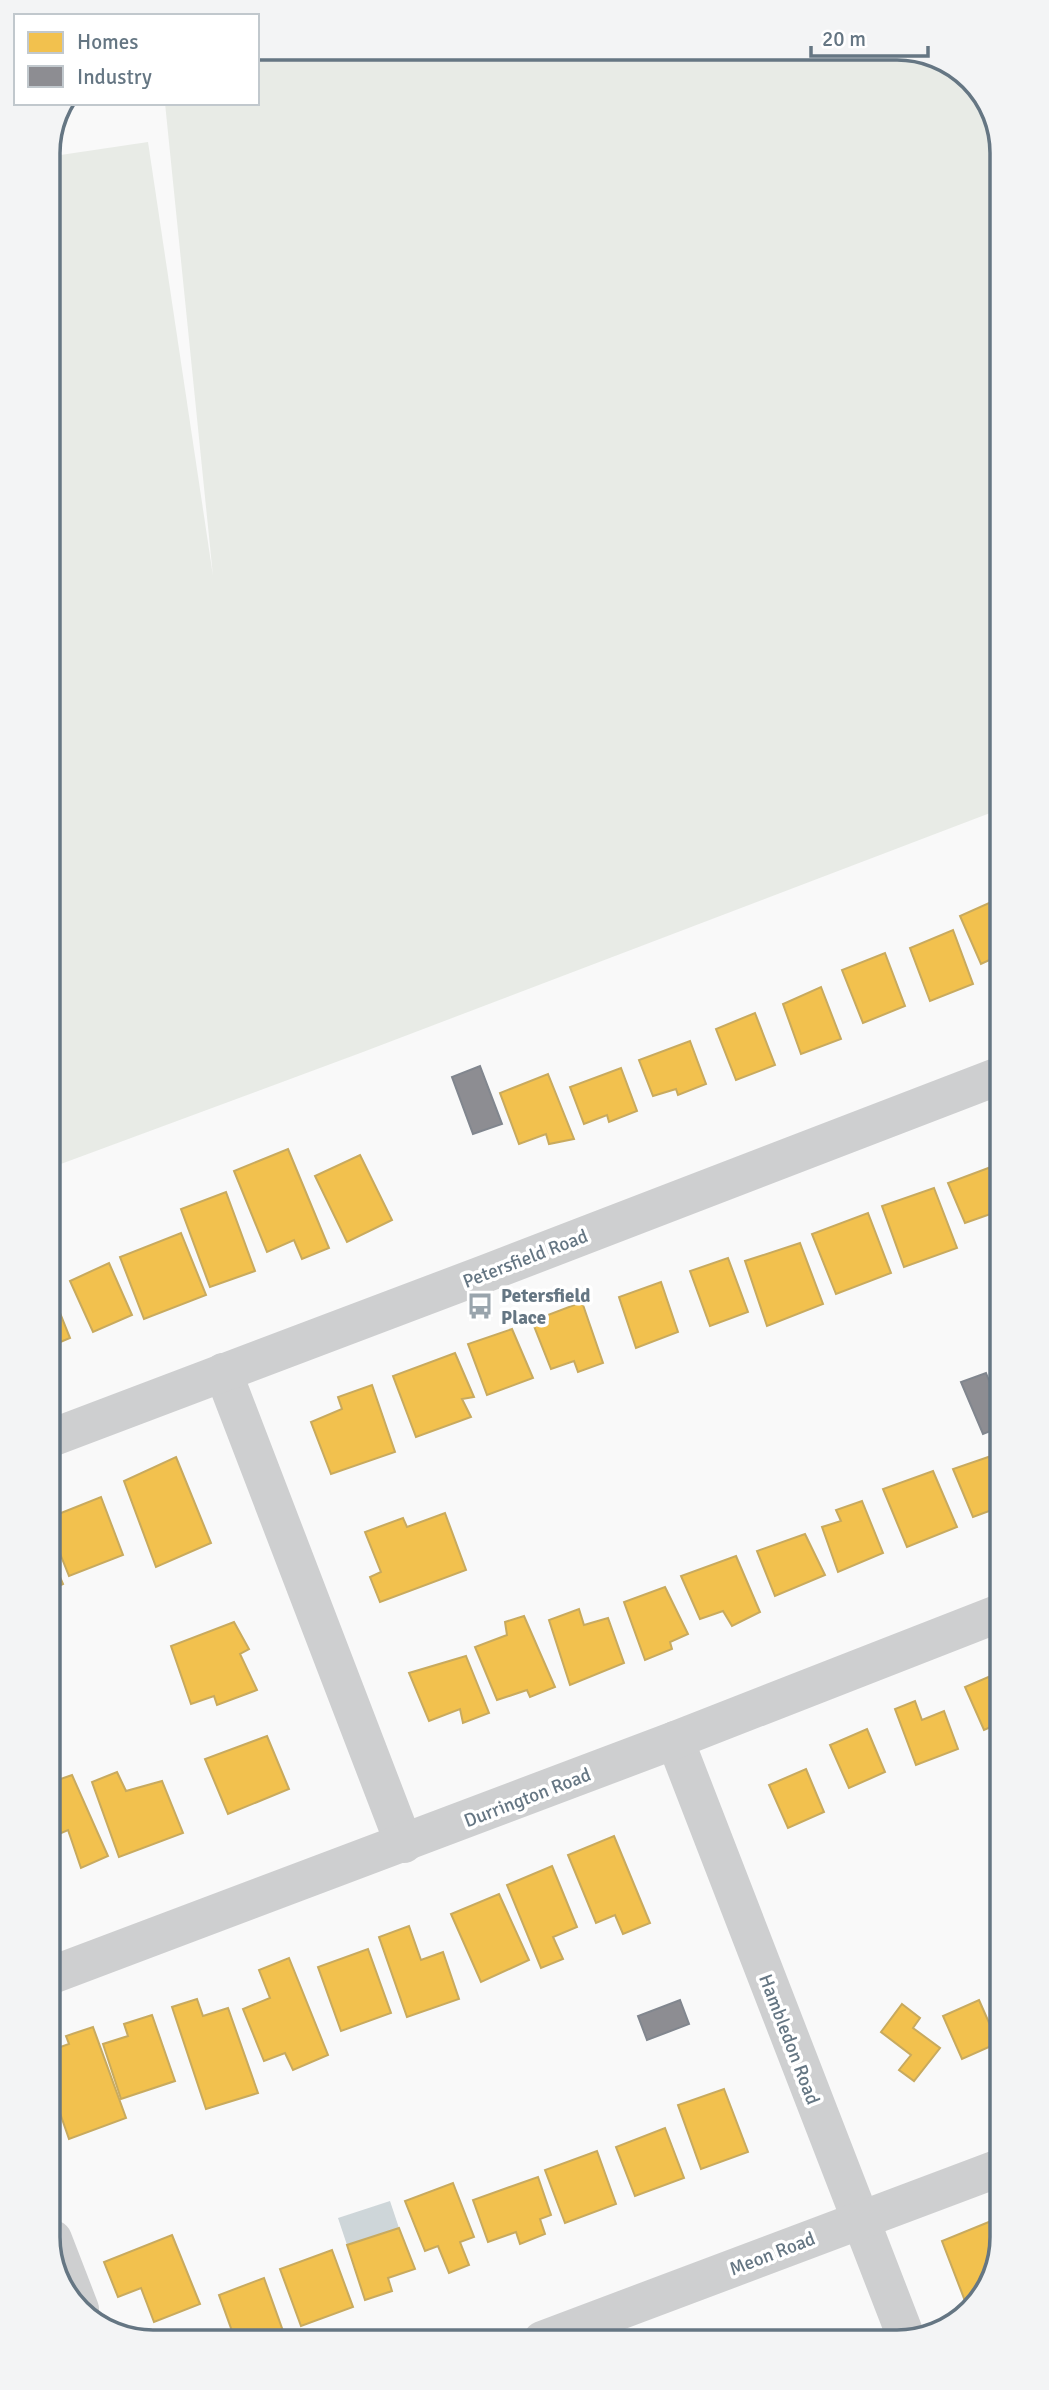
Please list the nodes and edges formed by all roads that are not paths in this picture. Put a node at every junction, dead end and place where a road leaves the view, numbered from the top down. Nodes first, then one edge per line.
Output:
1 (990, 1079) edge
2 (223, 1372) junction
3 (59, 1435) edge
4 (990, 1618) edge
5 (675, 1740) junction
6 (404, 1844) junction
7 (59, 1972) edge
8 (990, 2171) edge
9 (860, 2220) junction
10 (568, 2330) edge
11 (903, 2330) edge

1 - 2 street, Petersfield Road
2 - 3 street, Petersfield Road
2 - 6 street
4 - 5 street, Durrington Road
5 - 6 street, Durrington Road
5 - 9 street, Hambledon Road
6 - 7 street, Durrington Road
8 - 9 street, Meon Road
9 - 10 street, Meon Road
9 - 11 street, Hambledon Road

